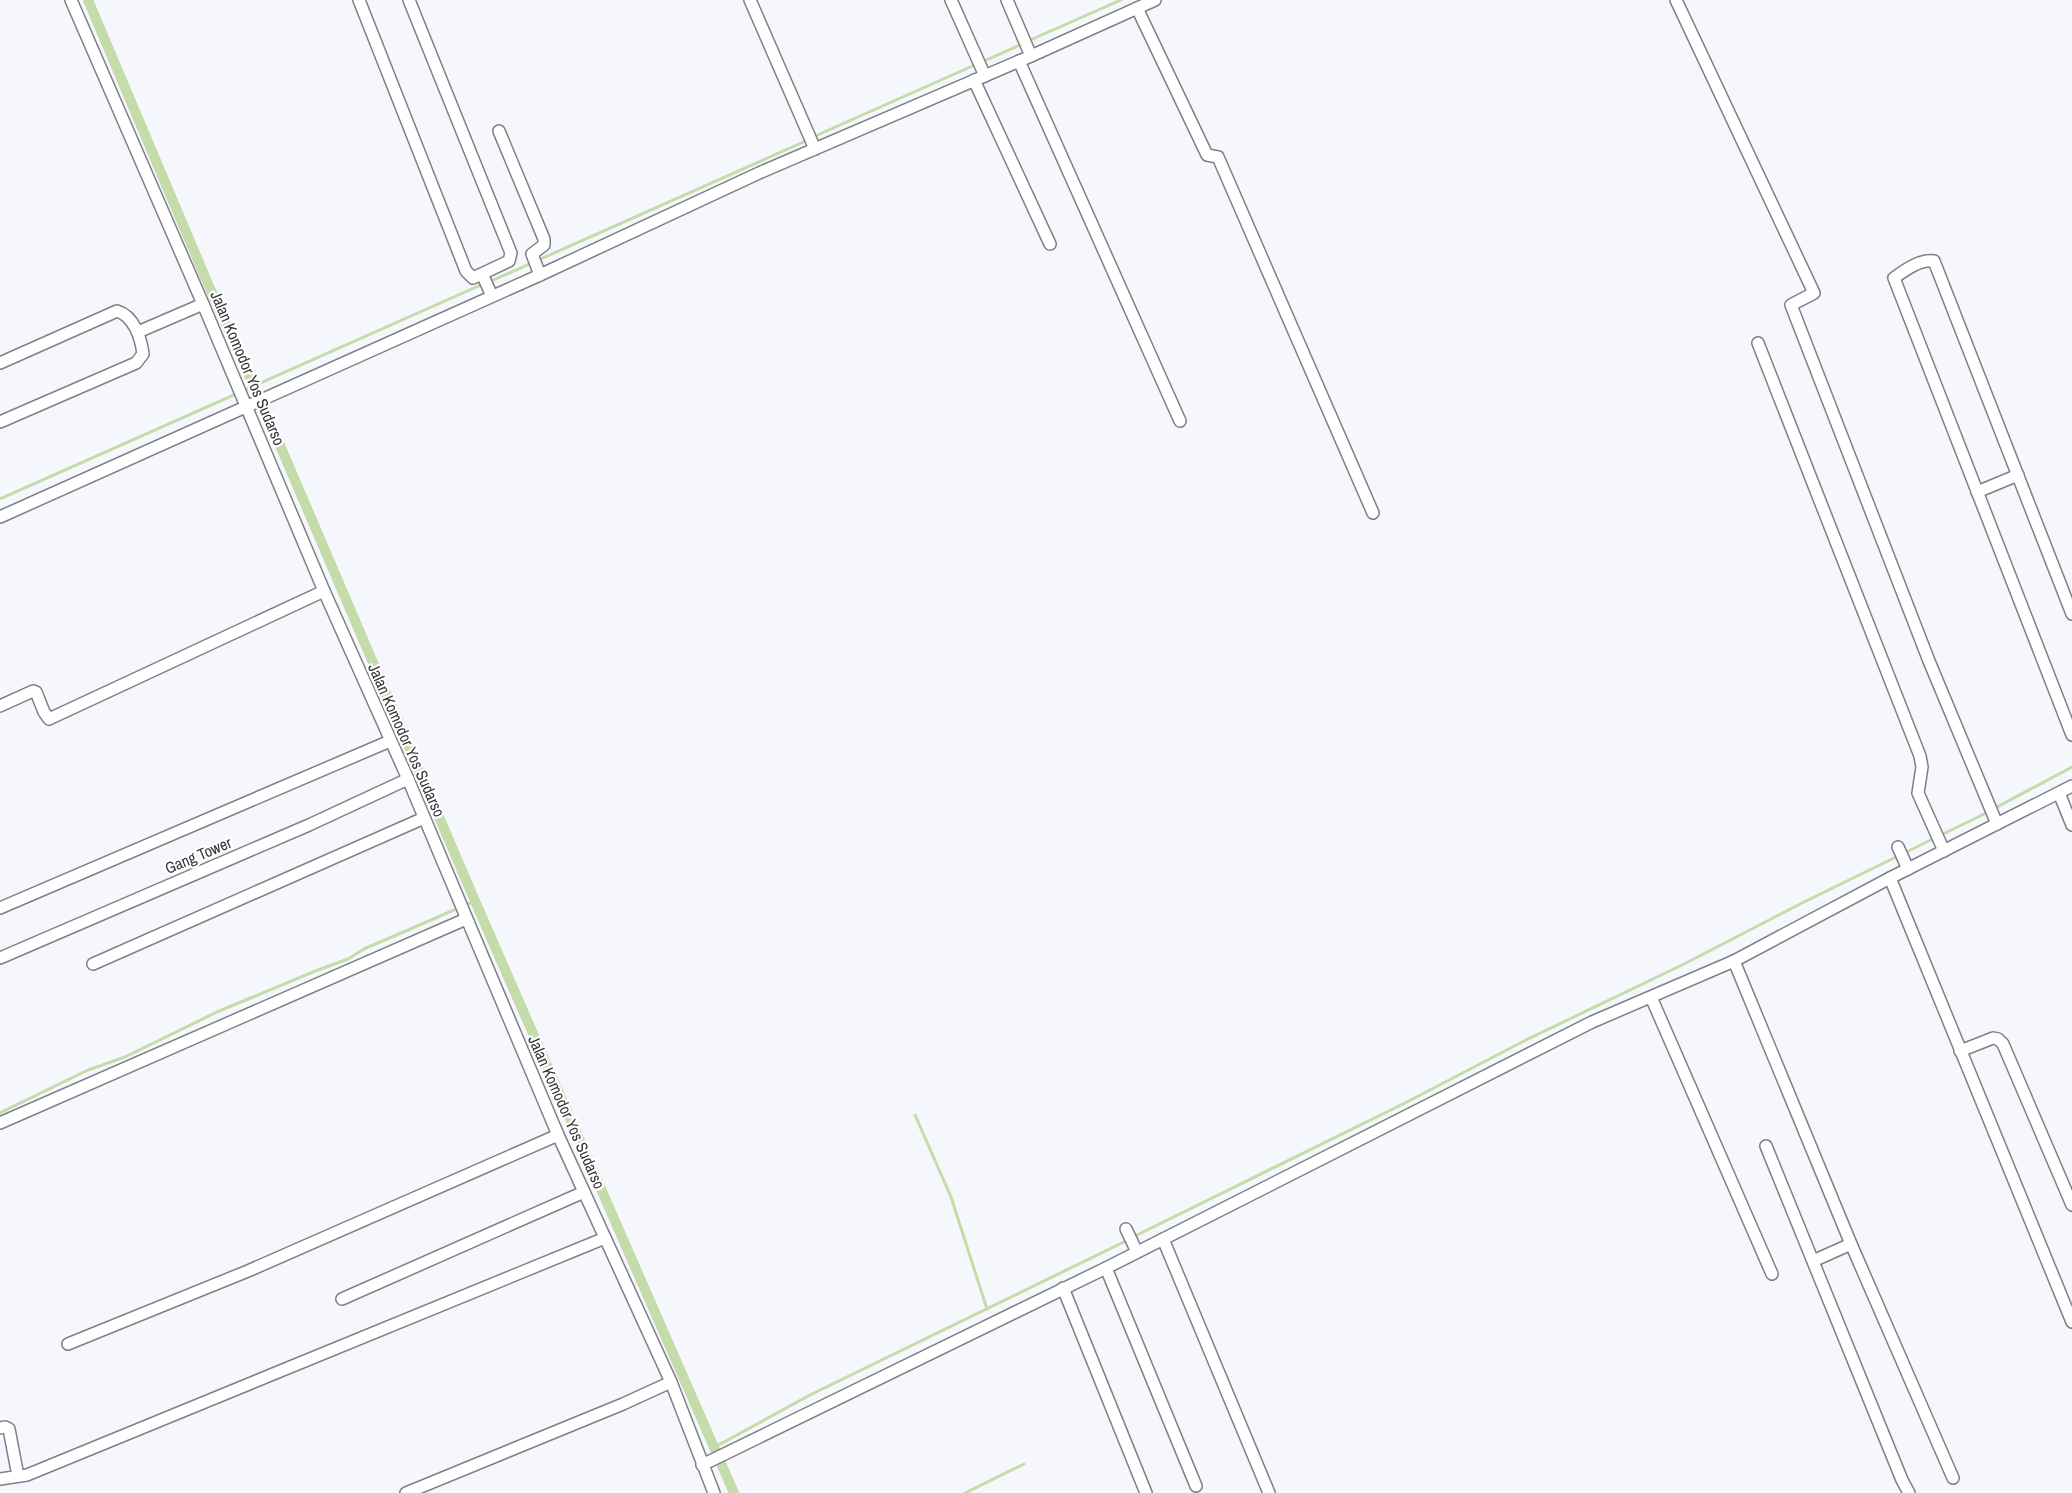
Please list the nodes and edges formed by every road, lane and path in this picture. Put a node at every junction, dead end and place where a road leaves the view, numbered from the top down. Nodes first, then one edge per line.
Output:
1 (71, 0) edge
2 (359, 0) edge
3 (409, 0) edge
4 (750, 0) edge
5 (951, 0) edge
6 (1007, 0) edge
7 (1155, 0) edge
8 (1676, 0) edge
9 (1137, 8) junction
10 (1030, 54) junction
11 (1019, 61) junction
12 (981, 75) junction
13 (499, 131) dead end
14 (814, 147) junction
15 (1050, 244) dead end
16 (539, 273) junction
17 (483, 276) junction
18 (491, 294) junction
19 (203, 304) junction
20 (138, 332) junction
21 (1758, 343) dead end
22 (0, 364) edge
23 (248, 403) junction
24 (1180, 421) dead end
25 (0, 422) edge
26 (2018, 475) junction
27 (1978, 492) junction
28 (1373, 514) dead end
29 (0, 517) edge
30 (324, 590) junction
31 (2072, 614) edge
32 (0, 706) edge
33 (2072, 735) edge
34 (390, 741) junction
35 (408, 779) junction
36 (2072, 786) edge
37 (2059, 793) junction
38 (424, 818) junction
39 (1996, 820) junction
40 (2072, 825) edge
41 (1899, 847) dead end
42 (1942, 847) junction
43 (1906, 865) junction
44 (1890, 878) junction
45 (0, 908) edge
46 (464, 916) junction
47 (0, 958) edge
48 (1734, 961) junction
49 (93, 964) dead end
50 (1651, 997) junction
51 (1960, 1051) junction
52 (0, 1123) edge
53 (558, 1135) junction
54 (1766, 1146) dead end
55 (584, 1192) junction
56 (2072, 1205) edge
57 (1127, 1231) dead end
58 (605, 1238) junction
59 (1164, 1238) junction
60 (1851, 1244) junction
61 (1135, 1248) junction
62 (1813, 1261) junction
63 (1106, 1268) junction
64 (1772, 1274) dead end
65 (1063, 1288) junction
66 (342, 1300) dead end
67 (2072, 1322) edge
68 (68, 1344) dead end
69 (670, 1382) junction
70 (0, 1428) edge
71 (705, 1463) junction
72 (18, 1476) junction
73 (1953, 1478) dead end
74 (0, 1479) edge
75 (1196, 1486) dead end
76 (406, 1493) edge
77 (714, 1493) edge
78 (1146, 1493) edge
79 (1269, 1493) edge
80 (1910, 1493) edge

1 - 19 street, Jalan Komodor Yos Sudarso
2 - 17 street
3 - 17 street
4 - 14 street
5 - 12 street
6 - 10 street
7 - 9 street
8 - 39 street
9 - 10 street
9 - 28 street
10 - 11 street
11 - 12 street
11 - 24 street
12 - 14 street
12 - 15 street
13 - 16 street
14 - 16 street
16 - 18 street
17 - 18 street
18 - 23 street
19 - 20 street
19 - 23 street, Jalan Komodor Yos Sudarso
20 - 22 street
20 - 25 street
21 - 42 street
23 - 29 street
23 - 30 street, Jalan Komodor Yos Sudarso
26 - 27 street
26 - 27 street
26 - 31 street
27 - 33 street
30 - 32 street
30 - 34 street, Jalan Komodor Yos Sudarso
34 - 35 street, Jalan Komodor Yos Sudarso
34 - 45 street
35 - 38 street, Jalan Komodor Yos Sudarso
35 - 47 street, Gang Tower
36 - 37 street
37 - 39 street
37 - 40 street
38 - 46 street, Jalan Komodor Yos Sudarso
38 - 49 street
39 - 42 street
41 - 43 street
42 - 43 street
43 - 44 street
44 - 48 street
44 - 51 street
46 - 52 street
46 - 53 street, Jalan Komodor Yos Sudarso
48 - 50 street
48 - 60 street
50 - 59 street
50 - 64 street
51 - 56 street
51 - 67 street
53 - 55 street, Jalan Komodor Yos Sudarso
53 - 68 street
54 - 62 street
55 - 58 street, Jalan Komodor Yos Sudarso
55 - 66 street
57 - 61 street
58 - 69 street, Jalan Komodor Yos Sudarso
58 - 72 street
59 - 61 street
59 - 79 street
60 - 62 street
60 - 73 street
61 - 63 street
62 - 80 street
63 - 65 street
63 - 75 street
65 - 71 street
65 - 78 street
69 - 71 street, Jalan Komodor Yos Sudarso
69 - 76 street
70 - 72 street
71 - 77 street, Jalan Komodor Yos Sudarso
72 - 74 street

